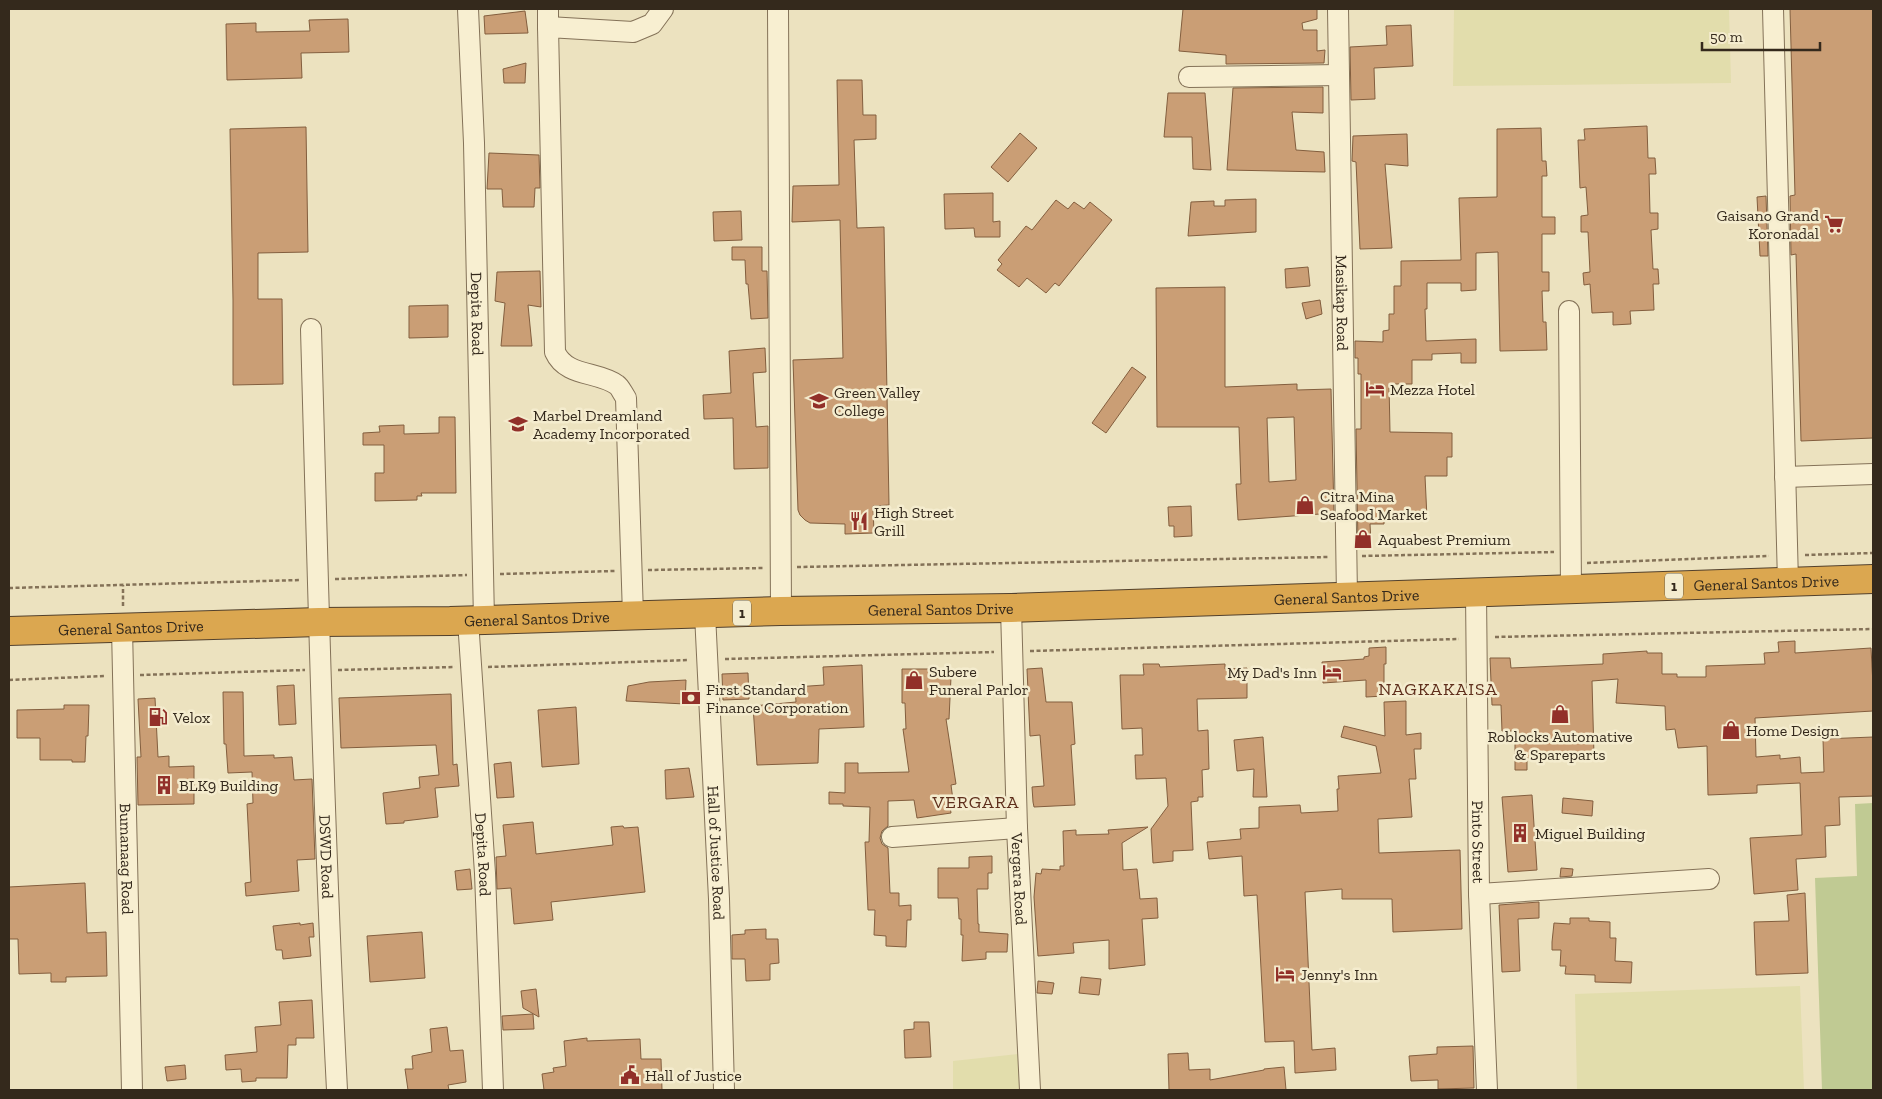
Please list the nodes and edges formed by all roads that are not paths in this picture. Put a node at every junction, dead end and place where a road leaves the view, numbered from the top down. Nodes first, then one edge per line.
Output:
1 (468, 9) edge
2 (663, 9) edge
3 (778, 9) edge
4 (1338, 9) edge
5 (1773, 9) edge
6 (548, 18) edge
7 (1339, 75) junction
8 (1189, 77) dead end
9 (1569, 310) dead end
10 (311, 329) dead end
11 (1873, 474) edge
12 (1785, 477) junction
13 (1788, 569) junction
14 (1873, 579) edge
15 (1570, 590) junction
16 (1476, 593) junction
17 (1347, 596) junction
18 (1011, 608) junction
19 (780, 612) junction
20 (705, 614) junction
21 (633, 616) junction
22 (476, 620) junction
23 (319, 622) junction
24 (122, 628) junction
25 (9, 631) edge
26 (1017, 828) junction
27 (892, 837) dead end
28 (1709, 880) dead end
29 (1479, 894) junction
30 (132, 1090) edge
31 (337, 1090) edge
32 (493, 1090) edge
33 (724, 1090) edge
34 (1030, 1090) edge
35 (1487, 1090) edge

1 - 22 street, Depita Road
2 - 6 street
3 - 19 street
4 - 7 street, Masikap Road
5 - 12 street
6 - 21 street
7 - 8 street
7 - 17 street, Masikap Road
9 - 15 street
10 - 23 street, DSWD Road
11 - 12 street
12 - 13 street
13 - 14 highway, General Santos Drive / 1
13 - 15 highway, General Santos Drive / 1
15 - 16 highway, General Santos Drive / 1
16 - 17 highway, General Santos Drive / 1
16 - 29 street, Pinto Street
17 - 18 highway, General Santos Drive / 1
18 - 19 highway, General Santos Drive / 1
18 - 26 street, Vergara Road
19 - 20 highway, General Santos Drive / 1
20 - 21 highway, General Santos Drive / 1
20 - 33 street, Hall of Justice Road
21 - 22 highway, General Santos Drive / 1
22 - 23 highway, General Santos Drive / 1
22 - 32 street, Depita Road
23 - 24 highway, General Santos Drive / 1
23 - 31 street, DSWD Road
24 - 25 highway, General Santos Drive / 1
24 - 30 street, Bumanaag Road
26 - 27 street
26 - 34 street, Vergara Road
28 - 29 street
29 - 35 street, Pinto Street

